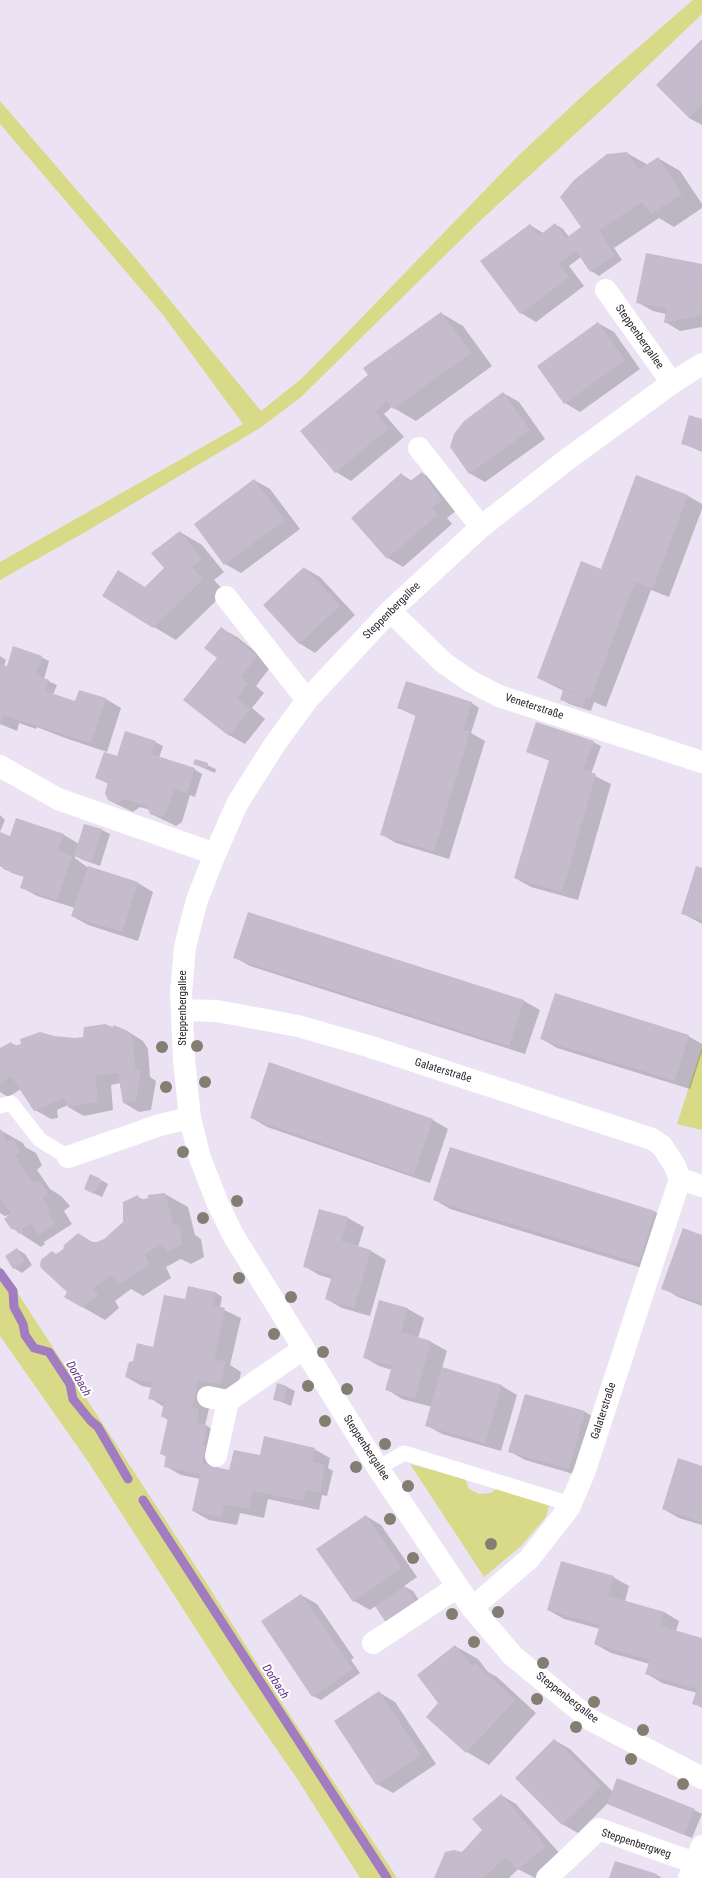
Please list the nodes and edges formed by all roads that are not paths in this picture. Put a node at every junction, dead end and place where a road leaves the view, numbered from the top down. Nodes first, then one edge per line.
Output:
1 (606, 290) dead end
2 (702, 364) edge
3 (672, 384) junction
4 (418, 448) dead end
5 (481, 527) junction
6 (226, 597) dead end
7 (390, 611) junction
8 (307, 700) junction
9 (702, 762) edge
10 (0, 766) edge
11 (215, 854) junction
12 (182, 1010) junction
13 (0, 1106) edge
14 (190, 1118) junction
15 (68, 1157) joint
16 (680, 1179) junction
17 (702, 1186) edge
18 (303, 1348) junction
19 (216, 1456) dead end
20 (378, 1468) junction
21 (570, 1504) junction
22 (457, 1587) junction
23 (472, 1608) junction
24 (373, 1643) dead end
25 (702, 1778) edge
26 (695, 1862) edge
27 (547, 1878) edge

1 - 3 street, Steppenbergallee
2 - 3 street, Steppenbergallee
3 - 5 street, Steppenbergallee
4 - 5 street
5 - 7 street, Steppenbergallee
6 - 8 street
7 - 8 street, Steppenbergallee
7 - 9 street, Veneterstraße
8 - 11 street, Steppenbergallee
10 - 11 street
11 - 12 street, Steppenbergallee
12 - 14 street, Steppenbergallee
12 - 16 street, Galaterstraße
13 - 15 lane
14 - 15 street
14 - 18 street, Steppenbergallee
16 - 17 street
16 - 21 street, Galaterstraße
18 - 19 street
18 - 20 street, Steppenbergallee
20 - 21 lane
20 - 22 street, Steppenbergallee
21 - 23 street, Galaterstraße
22 - 23 street, Steppenbergallee
22 - 24 street
23 - 25 street, Steppenbergallee
26 - 27 street, Steppenbergweg

